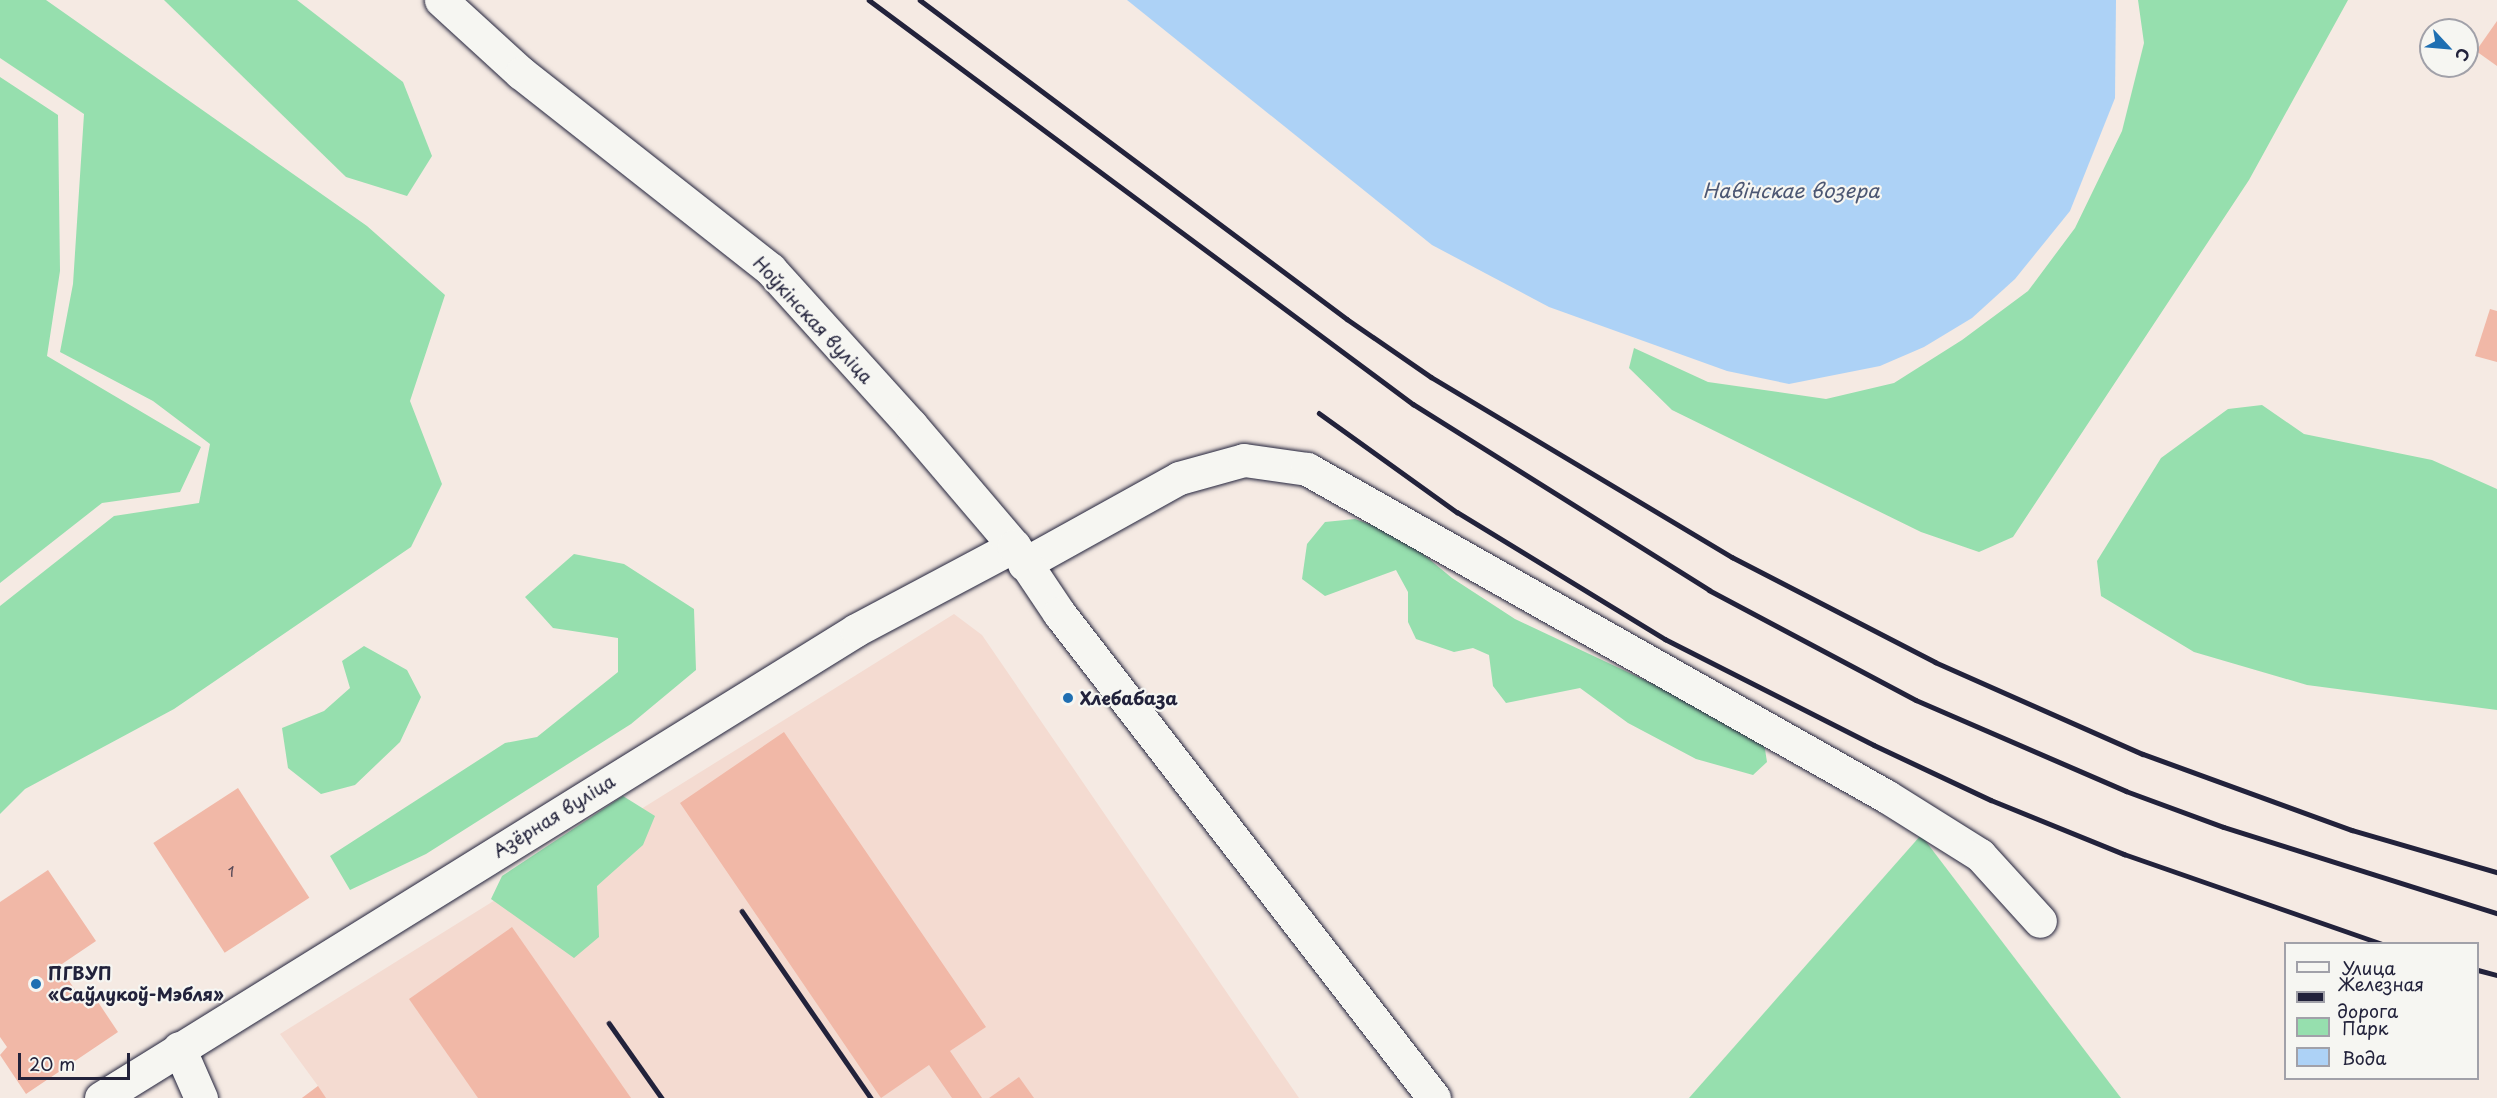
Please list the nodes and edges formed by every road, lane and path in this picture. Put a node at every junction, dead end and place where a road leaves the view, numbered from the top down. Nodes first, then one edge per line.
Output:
1 (441, 0) edge
2 (1019, 555) junction
3 (2040, 921) dead end
4 (179, 1048) junction
5 (101, 1098) edge
6 (201, 1098) edge
7 (1434, 1098) edge

1 - 2 main road, Ноўкінская вуліца
2 - 3 main road, Азёрная вуліца
2 - 4 main road, Азёрная вуліца
2 - 7 main road, Ноўкінская вуліца
4 - 5 main road, Азёрная вуліца
4 - 6 main road

